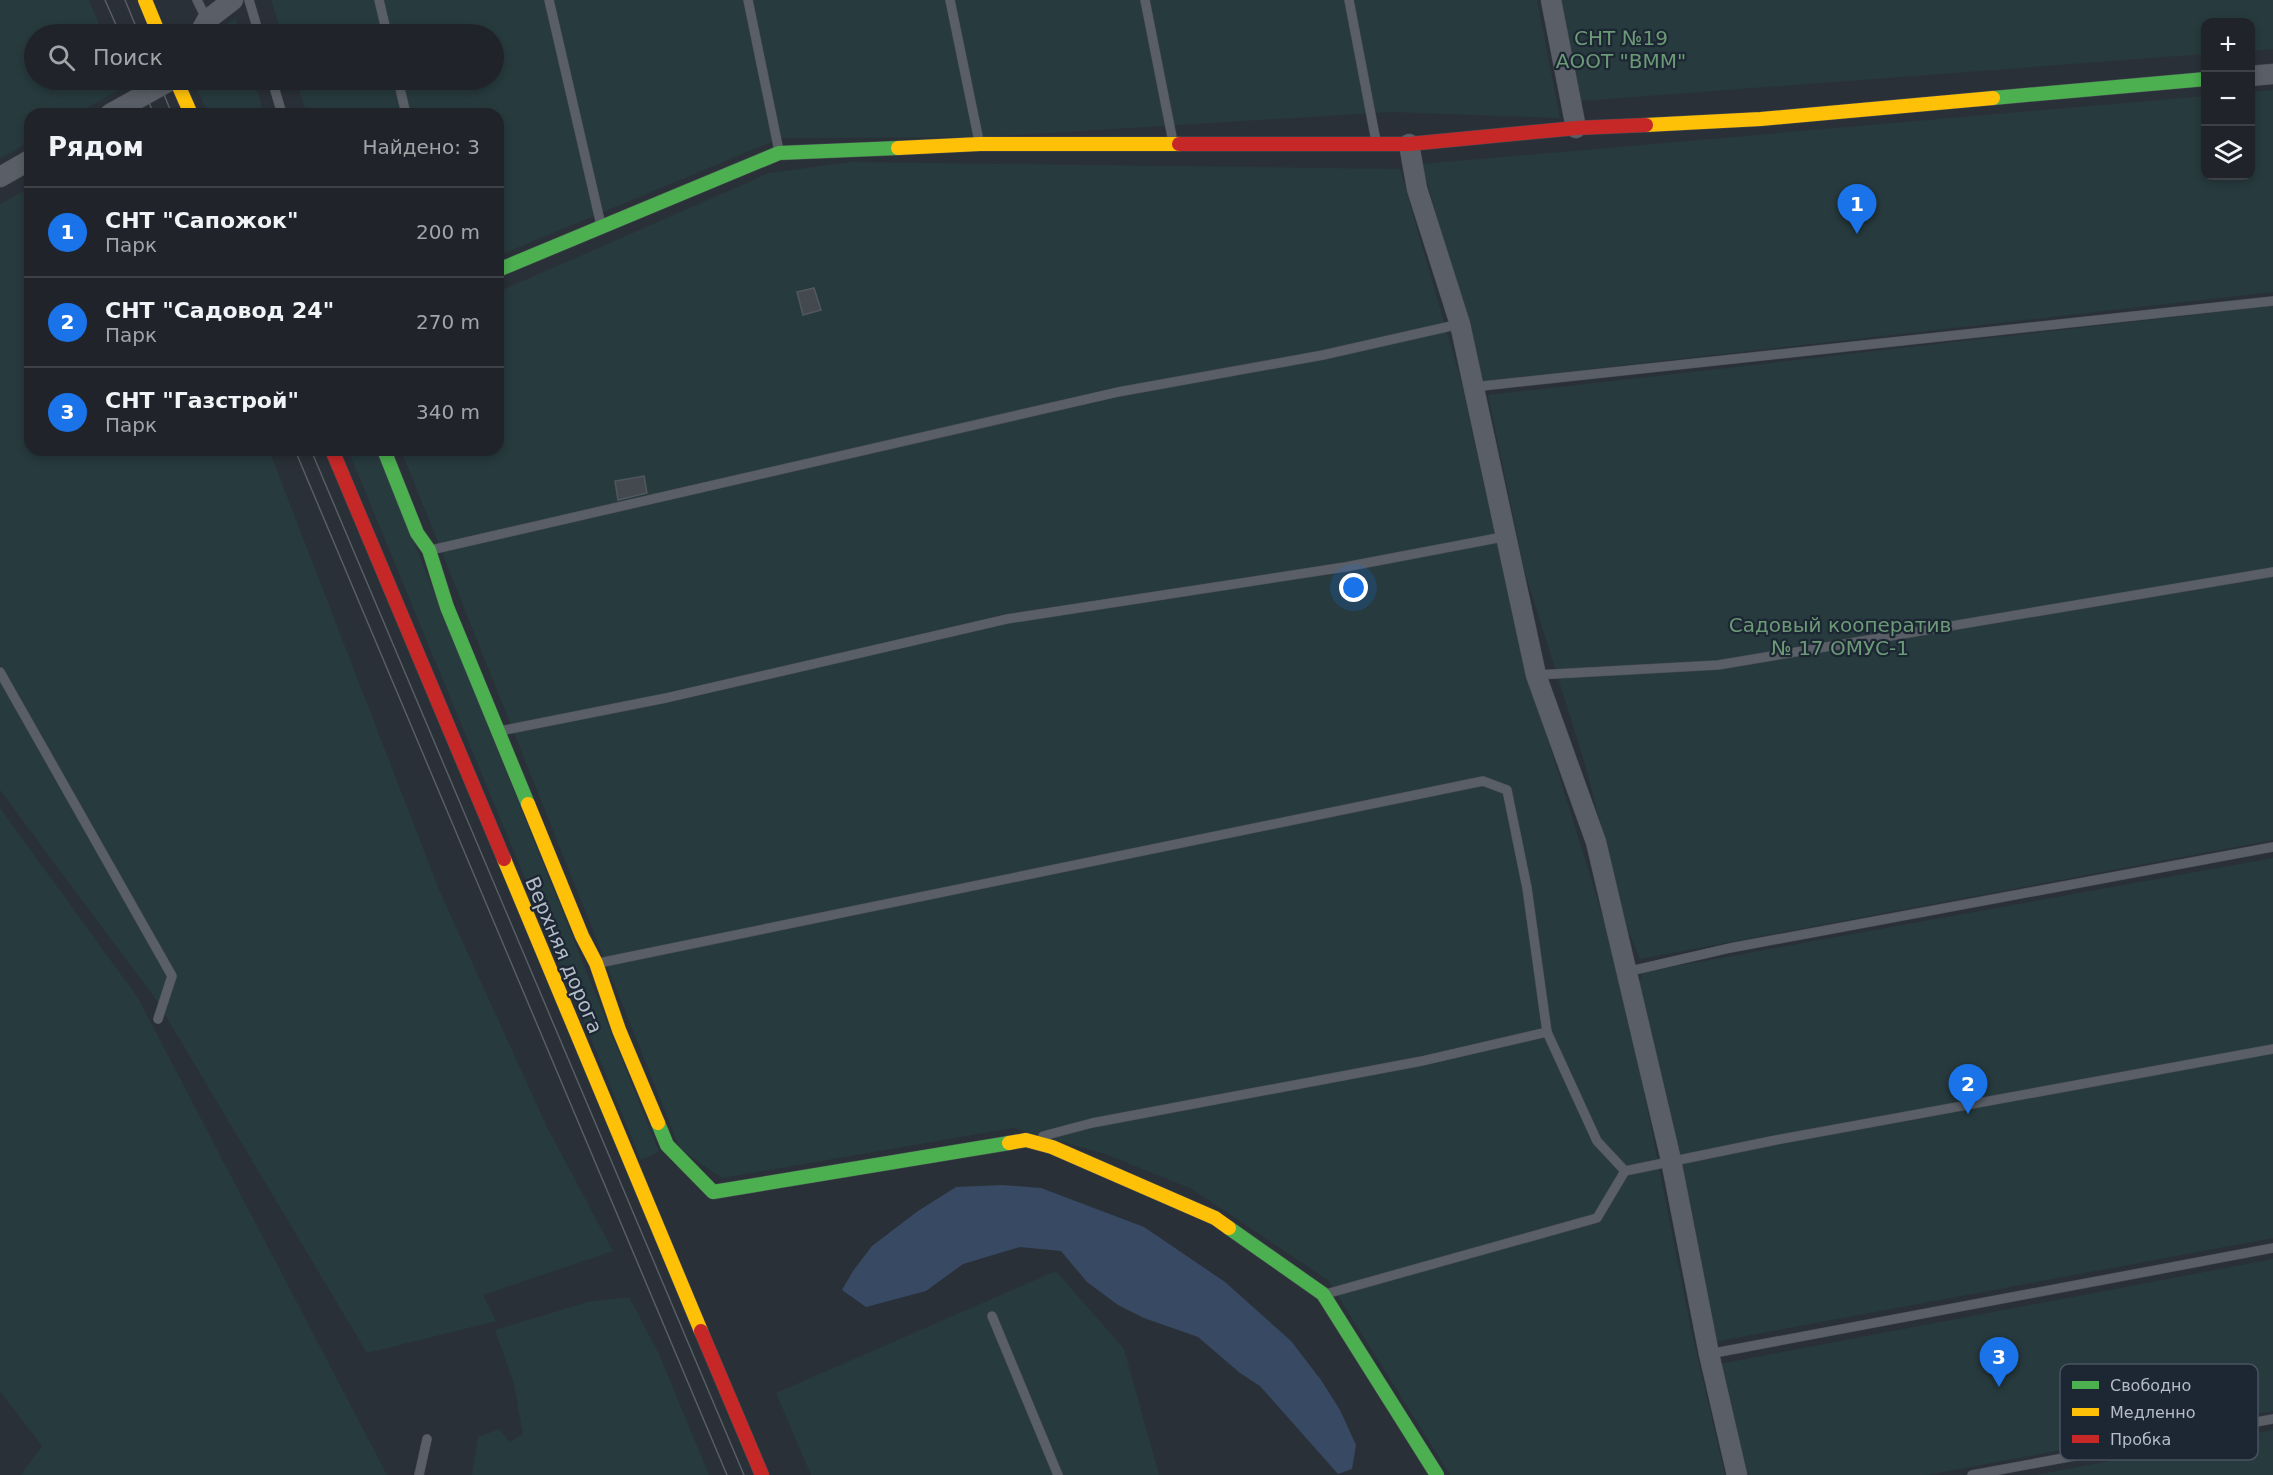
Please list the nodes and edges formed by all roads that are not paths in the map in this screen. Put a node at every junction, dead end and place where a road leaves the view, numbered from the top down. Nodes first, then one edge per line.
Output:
1 (146, 0) edge
2 (197, 0) edge
3 (233, 0) edge
4 (249, 0) edge
5 (379, 0) edge
6 (549, 0) edge
7 (748, 0) edge
8 (950, 0) edge
9 (1145, 0) edge
10 (1348, 0) edge
11 (1551, 0) edge
12 (155, 24) edge
13 (202, 24) edge
14 (206, 24) edge
15 (256, 24) edge
16 (385, 24) edge
17 (2273, 74) edge
18 (2255, 76) edge
19 (2201, 79) edge
20 (153, 90) edge
21 (180, 90) edge
22 (275, 90) edge
23 (400, 90) edge
24 (121, 108) edge
25 (188, 108) edge
26 (280, 108) edge
27 (405, 108) edge
28 (1576, 128) junction
29 (1377, 143) junction
30 (980, 144) junction
31 (1173, 144) junction
32 (1409, 144) junction
33 (779, 153) junction
34 (24, 163) edge
35 (0, 177) edge
36 (601, 227) junction
37 (504, 267) edge
38 (2273, 301) edge
39 (1460, 324) junction
40 (1473, 387) junction
41 (335, 456) edge
42 (386, 456) edge
43 (1508, 537) junction
44 (429, 550) junction
45 (2273, 572) edge
46 (0, 672) edge
47 (1536, 675) junction
48 (497, 732) junction
49 (2273, 847) edge
50 (596, 963) junction
51 (1626, 972) junction
52 (158, 1019) dead end
53 (1547, 1032) junction
54 (2273, 1049) edge
55 (1026, 1140) junction
56 (1671, 1160) junction
57 (1625, 1171) junction
58 (2273, 1248) edge
59 (1323, 1294) junction
60 (992, 1316) dead end
61 (1709, 1354) junction
62 (2273, 1419) edge
63 (2258, 1422) edge
64 (427, 1439) dead end
65 (2060, 1459) edge
66 (419, 1475) edge
67 (762, 1475) edge
68 (1059, 1475) edge
69 (1437, 1475) edge
70 (1737, 1475) edge
71 (1972, 1475) edge

1 - 12 street
2 - 13 lane
3 - 14 street
4 - 15 lane
5 - 16 lane
6 - 36 lane
7 - 33 lane
8 - 30 lane
9 - 31 lane
10 - 29 lane
11 - 28 street
17 - 18 street
19 - 28 street
20 - 24 street
21 - 25 street
22 - 26 lane
23 - 27 lane
28 - 32 street
29 - 31 street
29 - 32 street
30 - 31 street
30 - 33 street
32 - 39 street
33 - 36 street
34 - 35 street
36 - 37 street
38 - 40 lane
39 - 40 street
39 - 44 lane
40 - 43 street
41 - 67 street, Верхняя дорога
42 - 44 street
43 - 47 street
43 - 48 lane
44 - 48 street
45 - 47 lane
46 - 52 lane
47 - 51 street
48 - 50 street
49 - 51 lane
50 - 53 lane
50 - 55 street
51 - 56 street
53 - 55 lane
53 - 57 lane
54 - 56 lane
55 - 59 street
56 - 57 lane
56 - 61 street
57 - 59 lane
58 - 61 lane
59 - 69 street
60 - 68 lane
61 - 70 street
62 - 63 lane
64 - 66 lane
65 - 71 lane

